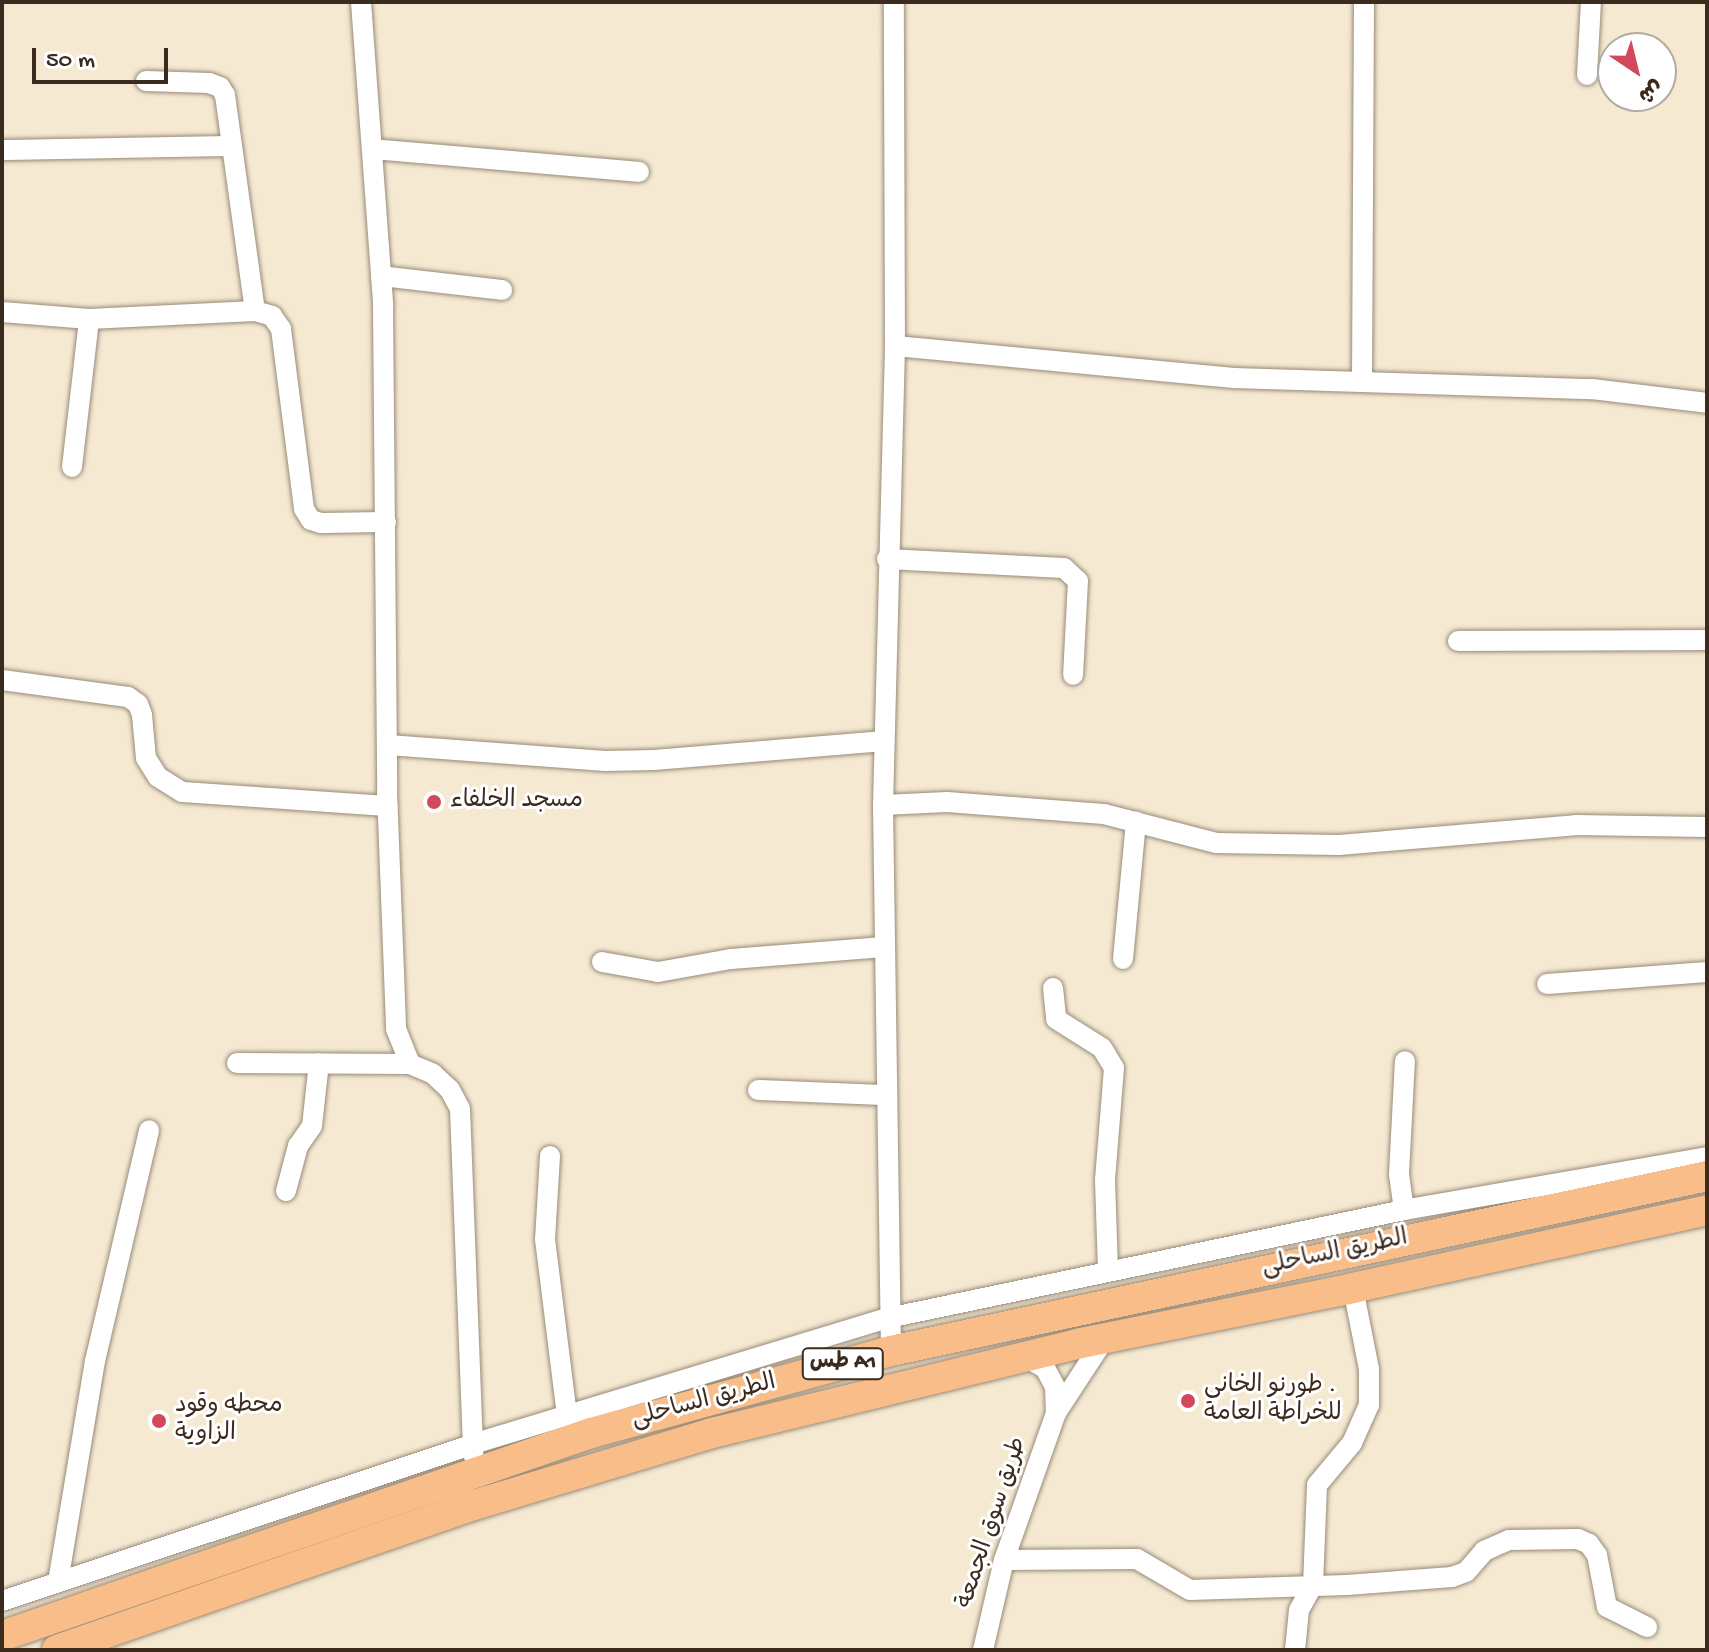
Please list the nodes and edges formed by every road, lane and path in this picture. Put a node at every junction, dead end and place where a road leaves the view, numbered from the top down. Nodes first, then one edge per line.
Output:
1 (361, 2) edge
2 (894, 2) edge
3 (1364, 2) edge
4 (1591, 2) edge
5 (1587, 75) dead end
6 (146, 81) dead end
7 (232, 146) junction
8 (372, 149) junction
9 (2, 150) edge
10 (639, 172) dead end
11 (381, 276) junction
12 (502, 290) dead end
13 (255, 311) junction
14 (2, 312) edge
15 (89, 319) junction
16 (895, 346) junction
17 (1362, 382) junction
18 (1707, 403) edge
19 (72, 467) dead end
20 (386, 522) junction
21 (887, 559) junction
22 (1707, 640) edge
23 (1458, 641) dead end
24 (1073, 675) dead end
25 (2, 680) edge
26 (884, 741) junction
27 (388, 745) junction
28 (883, 805) junction
29 (388, 806) junction
30 (1136, 822) junction
31 (1707, 827) edge
32 (884, 947) junction
33 (1123, 959) dead end
34 (602, 962) dead end
35 (1707, 972) edge
36 (1547, 984) dead end
37 (1053, 988) dead end
38 (1405, 1061) dead end
39 (237, 1063) dead end
40 (319, 1063) junction
41 (410, 1064) junction
42 (758, 1090) dead end
43 (885, 1095) junction
44 (149, 1130) dead end
45 (550, 1156) dead end
46 (1707, 1157) edge
47 (1707, 1176) edge
48 (286, 1191) dead end
49 (1609, 1197) junction
50 (1404, 1210) junction
51 (1707, 1210) edge
52 (1616, 1230) junction
53 (1108, 1269) junction
54 (1353, 1288) junction
55 (888, 1318) junction
56 (1105, 1338) junction
57 (891, 1351) junction
58 (1023, 1356) junction
59 (1056, 1413) junction
60 (567, 1415) junction
61 (473, 1457) junction
62 (474, 1505) junction
63 (1004, 1560) junction
64 (58, 1582) junction
65 (1313, 1585) junction
66 (2, 1601) edge
67 (1647, 1627) dead end
68 (2, 1636) edge
69 (57, 1650) edge
70 (983, 1650) edge
71 (1295, 1650) edge

1 - 8 street
2 - 16 street
3 - 17 street
4 - 5 street
6 - 7 street
7 - 9 street
7 - 13 street
8 - 10 street
8 - 11 street
11 - 12 street
11 - 20 street
13 - 15 street
13 - 20 street
14 - 15 street
15 - 19 street
16 - 17 street
16 - 21 street
17 - 18 street
20 - 27 street
21 - 24 street
21 - 26 street
22 - 23 street
25 - 29 street
26 - 27 street
26 - 28 street
27 - 29 street
28 - 30 street
28 - 32 street
29 - 41 street
30 - 31 street
30 - 33 street
32 - 34 street
32 - 43 street
35 - 36 street
37 - 53 street
38 - 50 street
39 - 40 street
40 - 41 street
40 - 48 street
41 - 61 street
42 - 43 street
43 - 55 street
44 - 64 street
45 - 60 street
46 - 50 street
47 - 49 highway, الطريق الساحلى / طس A1
49 - 52 highway
49 - 57 highway, الطريق الساحلى / طس A1
50 - 53 street
51 - 52 highway, الطريق الساحلى / طس A1
52 - 54 highway, الطريق الساحلى / طس A1
53 - 55 street
54 - 56 highway, الطريق الساحلى / طس A1
54 - 65 street
55 - 57 street
55 - 60 street
56 - 58 highway, الطريق الساحلى / طس A1
56 - 59 street, طريق سوق الجمعة
57 - 61 highway, الطريق الساحلى / طس A1
58 - 59 street
58 - 62 highway, الطريق الساحلى / طس A1
59 - 63 street, طريق سوق الجمعة
60 - 61 street
61 - 62 street
61 - 64 street
61 - 68 highway, الطريق الساحلى / طس A1
62 - 69 highway, الطريق الساحلى / طس A1
63 - 65 street
63 - 70 street, طريق سوق الجمعة
64 - 66 street
65 - 67 street
65 - 71 street

